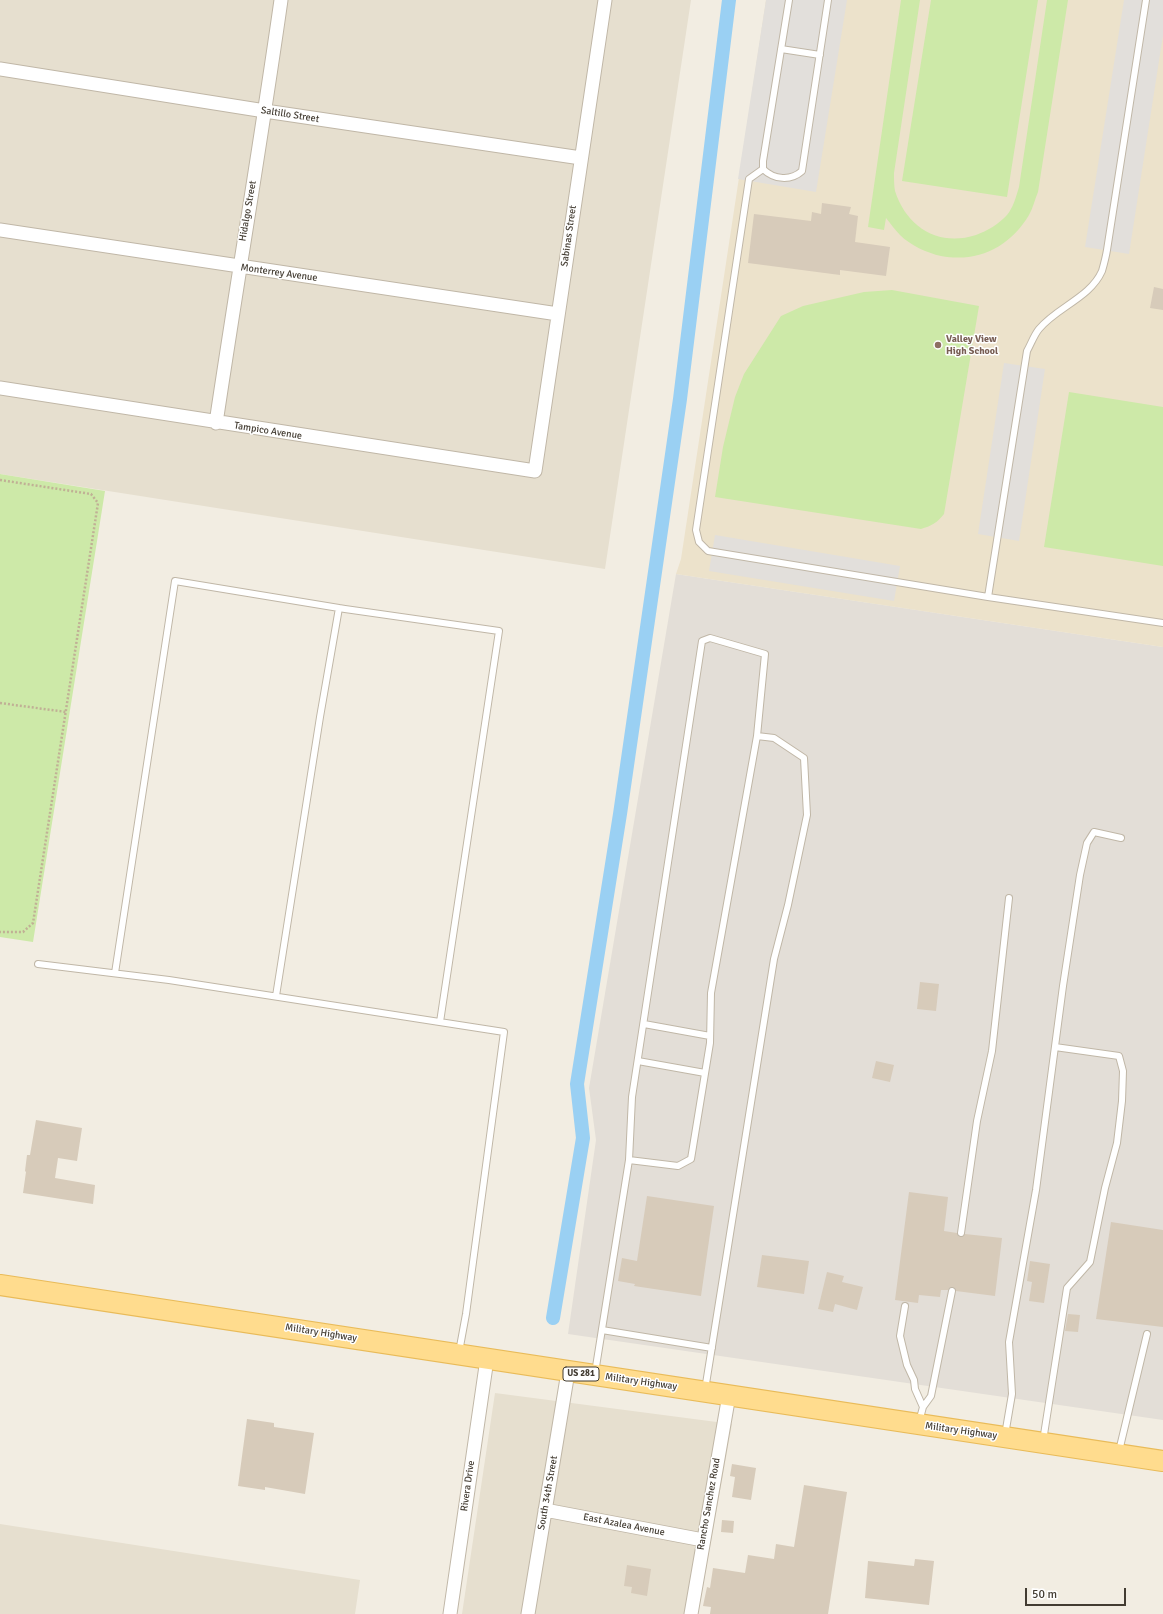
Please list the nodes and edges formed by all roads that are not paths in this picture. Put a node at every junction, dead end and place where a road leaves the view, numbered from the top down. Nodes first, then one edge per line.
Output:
1 (281, 0) edge
2 (604, 0) edge
3 (789, 0) edge
4 (828, 0) edge
5 (1146, 0) edge
6 (781, 49) junction
7 (820, 55) junction
8 (0, 69) edge
9 (265, 111) junction
10 (581, 158) junction
11 (763, 169) junction
12 (0, 230) edge
13 (239, 267) junction
14 (558, 314) junction
15 (0, 388) edge
16 (216, 423) junction
17 (535, 472) joint
18 (988, 597) junction
19 (339, 608) junction
20 (1163, 623) edge
21 (757, 736) junction
22 (1121, 838) dead end
23 (1009, 898) dead end
24 (38, 964) dead end
25 (115, 973) junction
26 (276, 996) junction
27 (440, 1022) junction
28 (644, 1024) junction
29 (710, 1036) junction
30 (1055, 1047) junction
31 (638, 1061) junction
32 (705, 1073) junction
33 (629, 1160) junction
34 (961, 1234) dead end
35 (0, 1285) edge
36 (952, 1291) dead end
37 (905, 1306) dead end
38 (602, 1330) junction
39 (1147, 1334) dead end
40 (712, 1348) junction
41 (458, 1354) junction
42 (487, 1359) junction
43 (568, 1372) junction
44 (595, 1376) junction
45 (705, 1392) junction
46 (729, 1395) junction
47 (921, 1416) junction
48 (1004, 1437) junction
49 (1043, 1443) junction
50 (1119, 1454) junction
51 (1163, 1461) edge
52 (545, 1510) junction
53 (702, 1540) junction
54 (450, 1614) edge
55 (528, 1614) edge
56 (691, 1614) edge

1 - 9 street, Hidalgo Street
2 - 10 street, Sabinas Street
3 - 6 lane
4 - 7 lane
5 - 18 lane
6 - 7 lane
6 - 11 lane
7 - 11 lane
8 - 9 street, Saltillo Street
9 - 10 street, Saltillo Street
9 - 13 street, Hidalgo Street
10 - 14 street, Sabinas Street
11 - 18 lane
12 - 13 street, Monterrey Avenue
13 - 14 street, Monterrey Avenue
13 - 16 street, Hidalgo Street
14 - 17 street, Sabinas Street
15 - 16 street, Tampico Avenue
16 - 17 street, Tampico Avenue
18 - 20 lane
19 - 25 lane
19 - 26 lane
19 - 27 lane
21 - 28 lane
21 - 29 lane
21 - 40 lane
22 - 30 lane
23 - 34 lane
24 - 25 lane
25 - 26 lane
26 - 27 lane
27 - 41 lane
28 - 29 lane
28 - 31 lane
29 - 32 lane
30 - 48 lane
30 - 49 lane
31 - 32 lane
31 - 33 lane
32 - 33 lane
33 - 38 lane
35 - 41 main road, Military Highway / US 281
36 - 47 lane
37 - 47 lane
38 - 40 lane
38 - 44 lane
39 - 50 lane
40 - 45 lane
41 - 42 main road, Military Highway / US 281
42 - 43 main road, Military Highway / US 281
42 - 54 street, Rivera Drive
43 - 44 main road, Military Highway / US 281
43 - 52 street, South 34th Street
44 - 45 main road, Military Highway / US 281
45 - 46 main road, Military Highway / US 281
46 - 47 main road, Military Highway / US 281
46 - 53 street, Rancho Sanchez Road
47 - 48 main road, Military Highway / US 281
48 - 49 main road, Military Highway / US 281
49 - 50 main road, Military Highway / US 281
50 - 51 main road, Military Highway / US 281
52 - 53 street, East Azalea Avenue
52 - 55 street, South 34th Street
53 - 56 street, Rancho Sanchez Road

